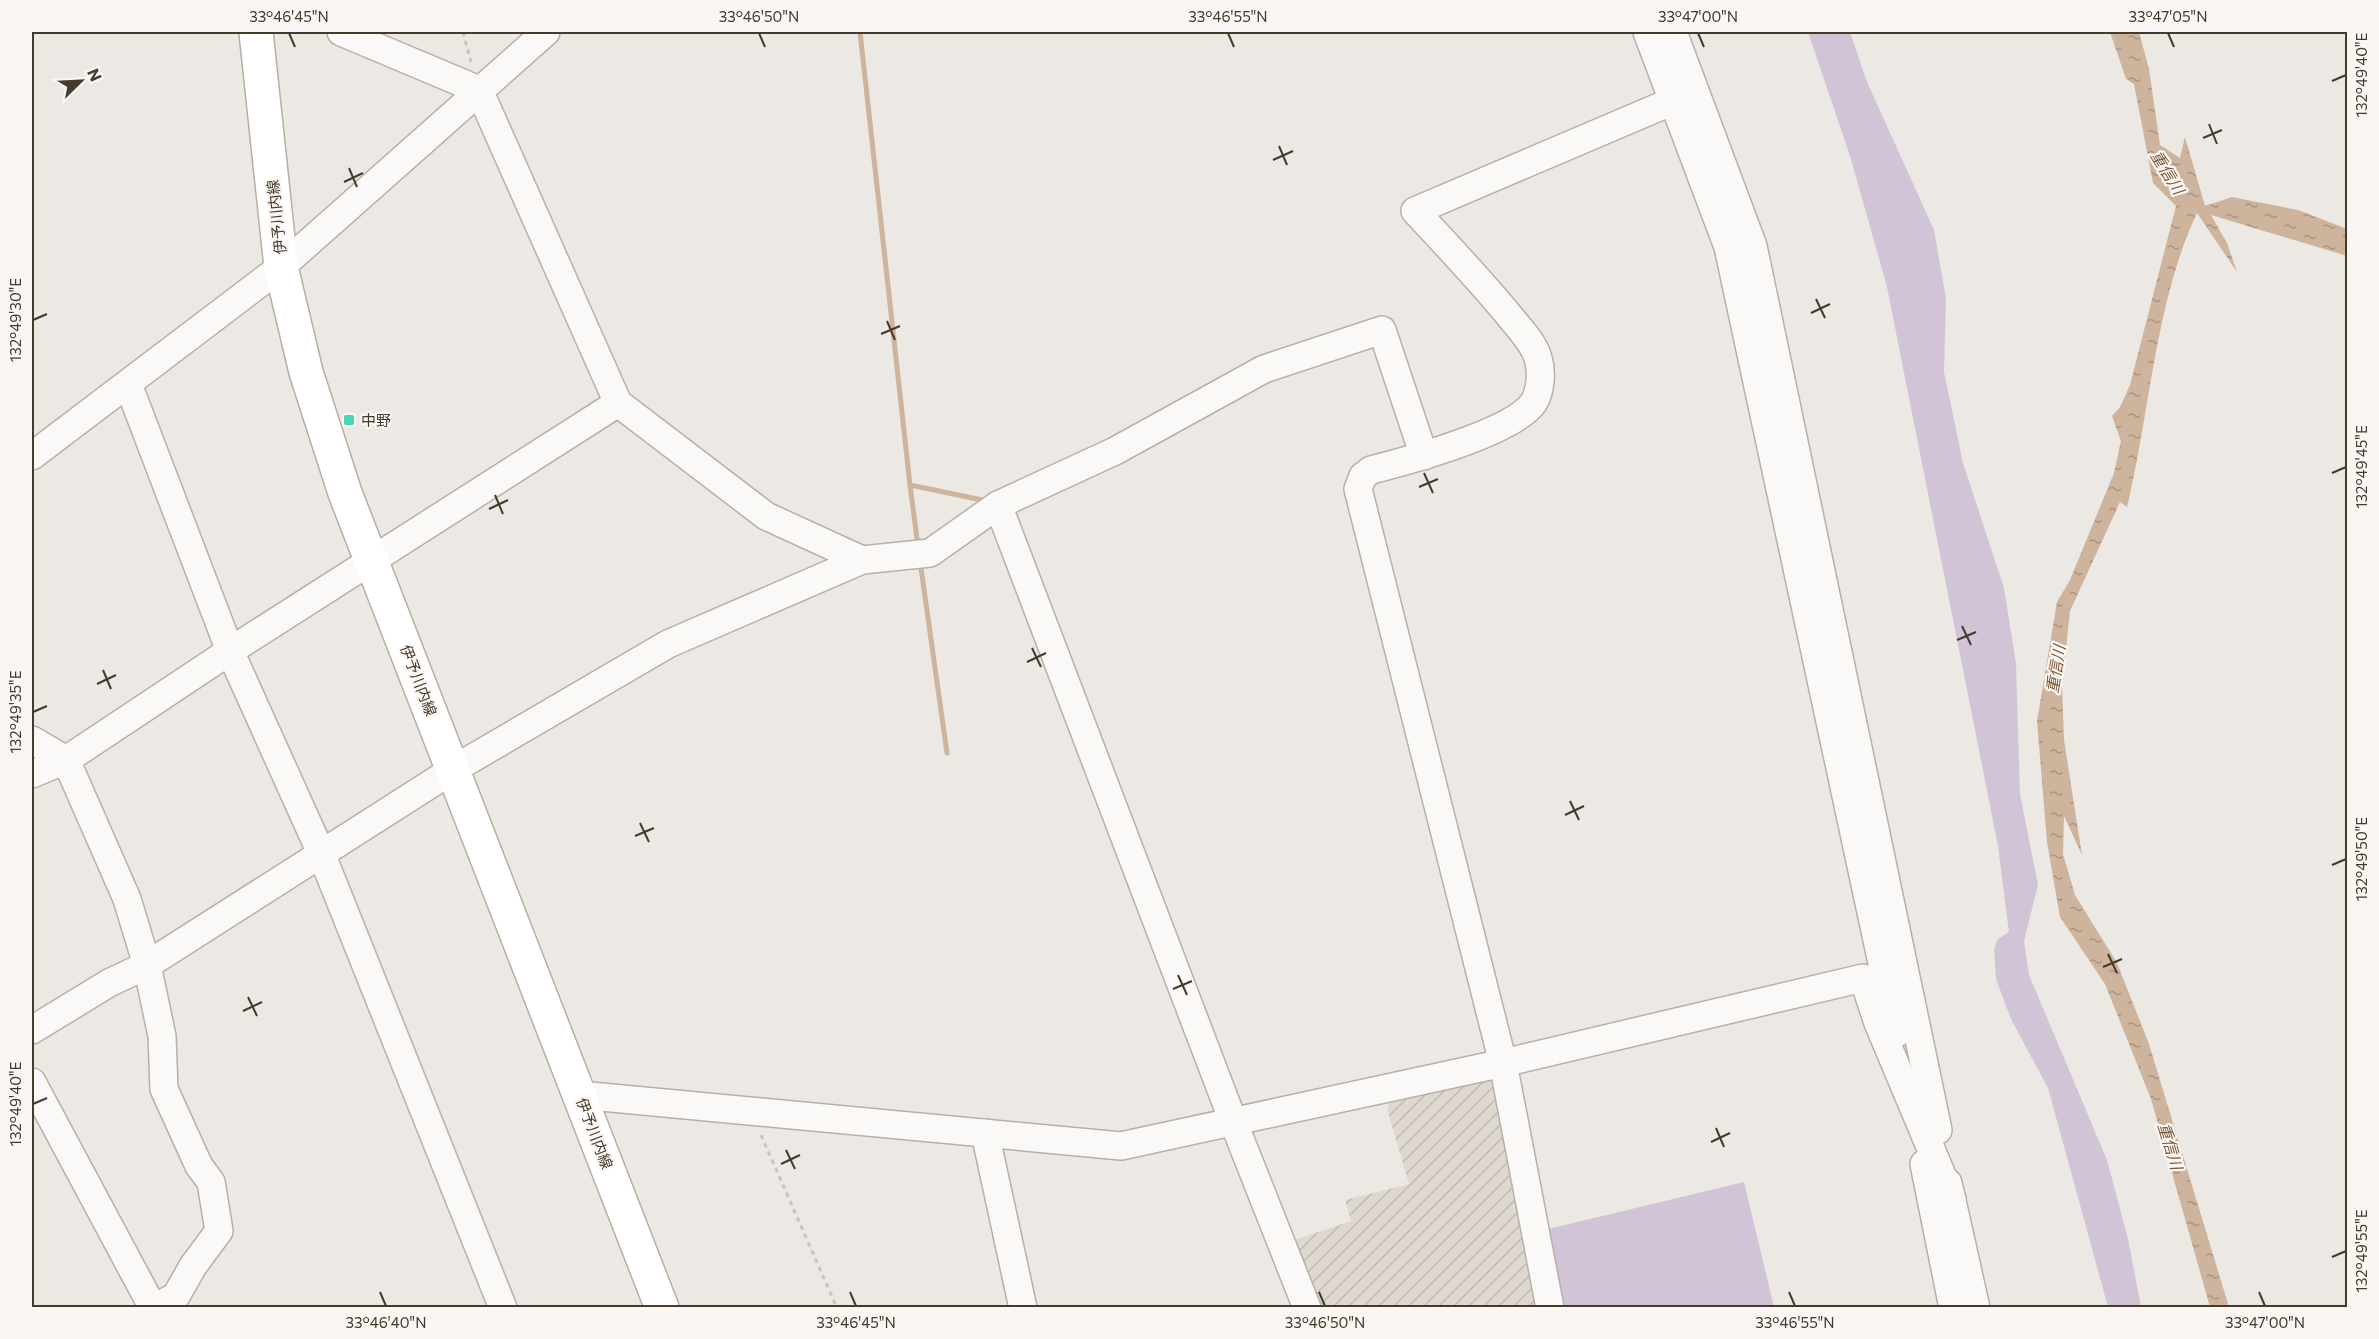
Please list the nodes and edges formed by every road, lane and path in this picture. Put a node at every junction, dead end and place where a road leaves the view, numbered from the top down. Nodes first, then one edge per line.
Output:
1 (256, 32) edge
2 (341, 32) edge
3 (546, 32) edge
4 (1647, 32) edge
5 (1673, 32) edge
6 (479, 90) junction
7 (1673, 101) junction
8 (281, 267) junction
9 (128, 384) junction
10 (618, 403) junction
11 (32, 456) edge
12 (1424, 456) junction
13 (998, 505) junction
14 (862, 560) junction
15 (373, 561) junction
16 (230, 651) junction
17 (32, 740) edge
18 (66, 760) junction
19 (454, 769) junction
20 (32, 774) edge
21 (321, 854) junction
22 (147, 965) junction
23 (32, 1030) edge
24 (1503, 1063) junction
25 (32, 1082) edge
26 (580, 1095) junction
27 (1910, 1096) junction
28 (751, 1111) junction
29 (1233, 1121) junction
30 (985, 1133) junction
31 (1952, 1199) junction
32 (154, 1308) edge
33 (502, 1308) edge
34 (662, 1308) edge
35 (837, 1308) edge
36 (1023, 1308) edge
37 (1307, 1308) edge
38 (1550, 1308) edge
39 (1953, 1308) edge
40 (1976, 1308) edge

1 - 8 main road, 伊予川内線
2 - 6 street
3 - 6 street
4 - 7 street
5 - 31 street
6 - 8 street
6 - 10 street
7 - 12 street
7 - 27 street
8 - 9 street
8 - 15 main road, 伊予川内線
9 - 11 street
9 - 16 street
10 - 14 street
10 - 15 street
12 - 13 street
12 - 24 street
13 - 14 street
13 - 29 street
14 - 19 street
15 - 16 street
15 - 19 main road, 伊予川内線
16 - 18 street
16 - 21 street
17 - 18 street
18 - 20 street
18 - 22 street
19 - 21 street
19 - 26 main road, 伊予川内線
21 - 22 street
21 - 33 street
22 - 23 street
22 - 32 street
24 - 27 street
24 - 29 street
24 - 38 street
25 - 32 street
26 - 28 street
26 - 34 main road, 伊予川内線
27 - 31 street
27 - 39 street
28 - 30 street
28 - 35 path
29 - 30 street
29 - 37 street
30 - 36 street
31 - 40 street

